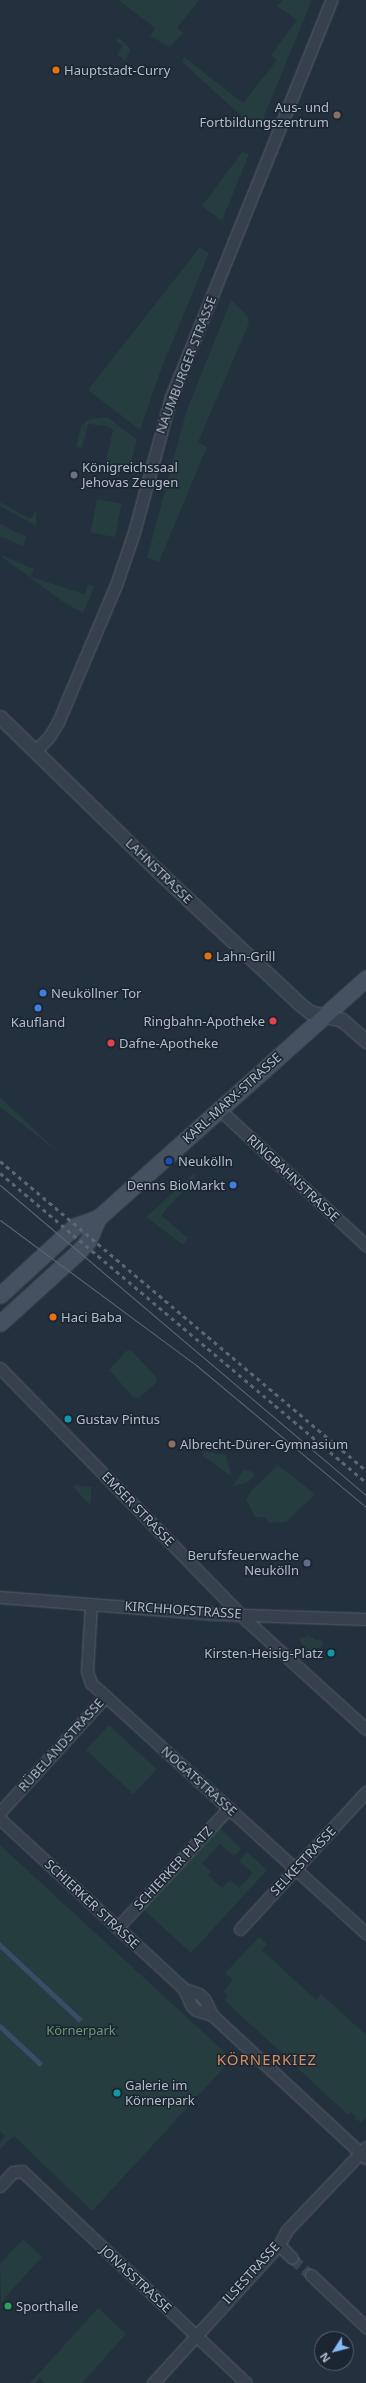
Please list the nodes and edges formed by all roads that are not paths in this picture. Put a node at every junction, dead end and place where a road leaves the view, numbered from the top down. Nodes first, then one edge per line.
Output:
1 (331, 0) edge
2 (0, 717) edge
3 (35, 751) junction
4 (366, 978) edge
5 (324, 1016) junction
6 (366, 1041) edge
7 (220, 1110) junction
8 (98, 1218) junction
9 (366, 1245) edge
10 (0, 1295) edge
11 (0, 1323) edge
12 (0, 1368) edge
13 (0, 1596) edge
14 (91, 1604) junction
15 (240, 1614) junction
16 (366, 1619) edge
17 (106, 1696) junction
18 (366, 1729) edge
19 (366, 1792) edge
20 (229, 1808) junction
21 (0, 1812) edge
22 (0, 1819) edge
23 (295, 1868) junction
24 (117, 1928) junction
25 (240, 1929) dead end
26 (366, 1933) edge
27 (364, 2153) edge
28 (0, 2186) edge
29 (279, 2245) junction
30 (292, 2258) tunnel mouth
31 (310, 2274) tunnel mouth
32 (366, 2327) edge
33 (194, 2335) junction
34 (153, 2383) edge
35 (246, 2383) edge

1 - 3 street, NAUMBURGER STRASSE
2 - 3 street, LAHNSTRASSE
3 - 5 street, LAHNSTRASSE
4 - 5 main road, KARL-MARX-STRASSE
5 - 6 street, LAHNSTRASSE
5 - 7 main road, KARL-MARX-STRASSE
7 - 8 main road, KARL-MARX-STRASSE
7 - 9 street, RINGBAHNSTRASSE
8 - 10 main road, KARL-MARX-STRASSE
8 - 11 main road, KARL-MARX-STRASSE
12 - 15 street, EMSER STRASSE
13 - 14 street, KIRCHHOFSTRASSE
14 - 15 street, KIRCHHOFSTRASSE
14 - 17 street, NOGATSTRASSE
15 - 16 street, KIRCHHOFSTRASSE
15 - 18 street, EMSER STRASSE
17 - 20 street, NOGATSTRASSE
17 - 21 street, RÜBELANDSTRASSE
19 - 23 street, SELKESTRASSE
20 - 23 street, NOGATSTRASSE
20 - 24 street, SCHIERKER PLATZ
22 - 24 street, SCHIERKER STRASSE
23 - 25 street, SELKESTRASSE
23 - 26 street, NOGATSTRASSE
24 - 27 street, SCHIERKER STRASSE
27 - 29 street, ILSESTRASSE
28 - 33 street, JONASSTRASSE
29 - 30 street
29 - 33 street, ILSESTRASSE
31 - 32 street
33 - 34 street, ILSESTRASSE
33 - 35 street, JONASSTRASSE

